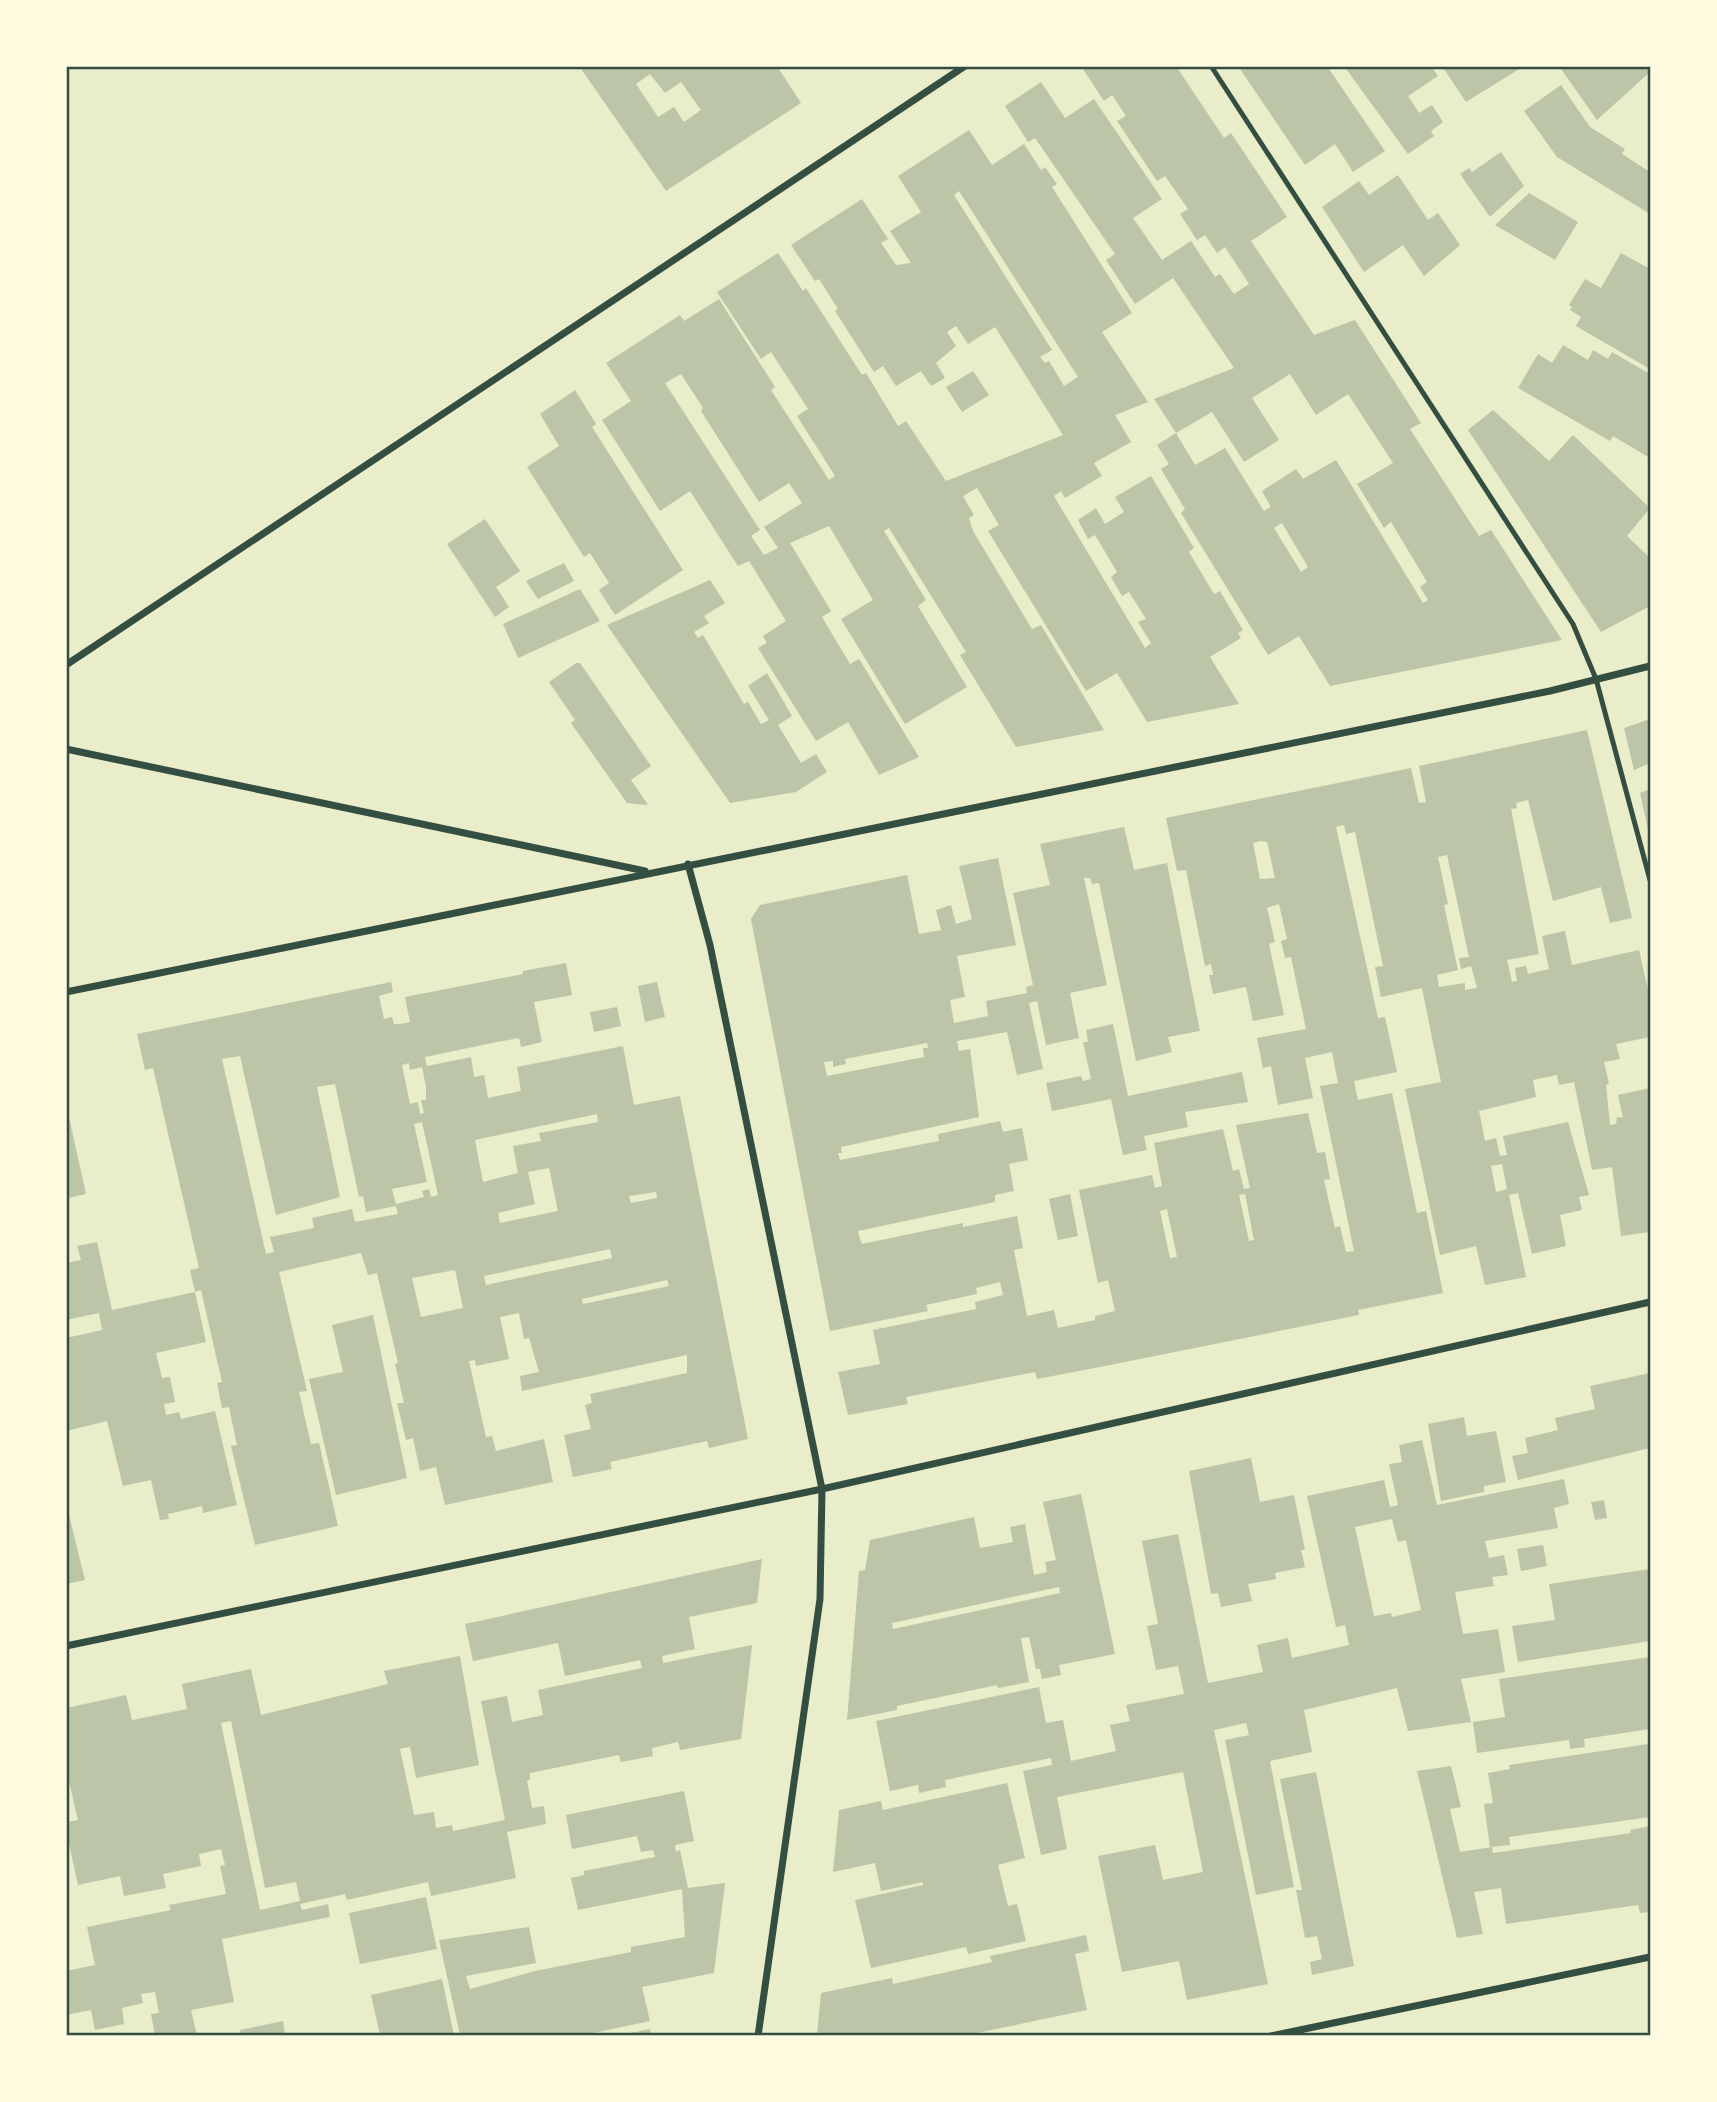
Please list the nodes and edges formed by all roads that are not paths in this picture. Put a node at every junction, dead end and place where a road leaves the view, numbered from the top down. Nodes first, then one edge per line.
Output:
1 (965, 66) edge
2 (1211, 66) edge
3 (66, 665) edge
4 (1650, 666) edge
5 (1596, 679) junction
6 (66, 749) edge
7 (688, 864) junction
8 (649, 872) junction
9 (1650, 880) edge
10 (66, 992) edge
11 (1650, 1302) edge
12 (822, 1489) junction
13 (66, 1646) edge
14 (1650, 1957) edge
15 (758, 2035) edge
16 (1271, 2035) edge

1 - 3 street
2 - 5 lane
4 - 5 street
5 - 7 street
5 - 9 lane
6 - 8 street
7 - 8 street
7 - 12 street
8 - 10 street
11 - 12 street
12 - 13 street
12 - 15 street
14 - 16 street

